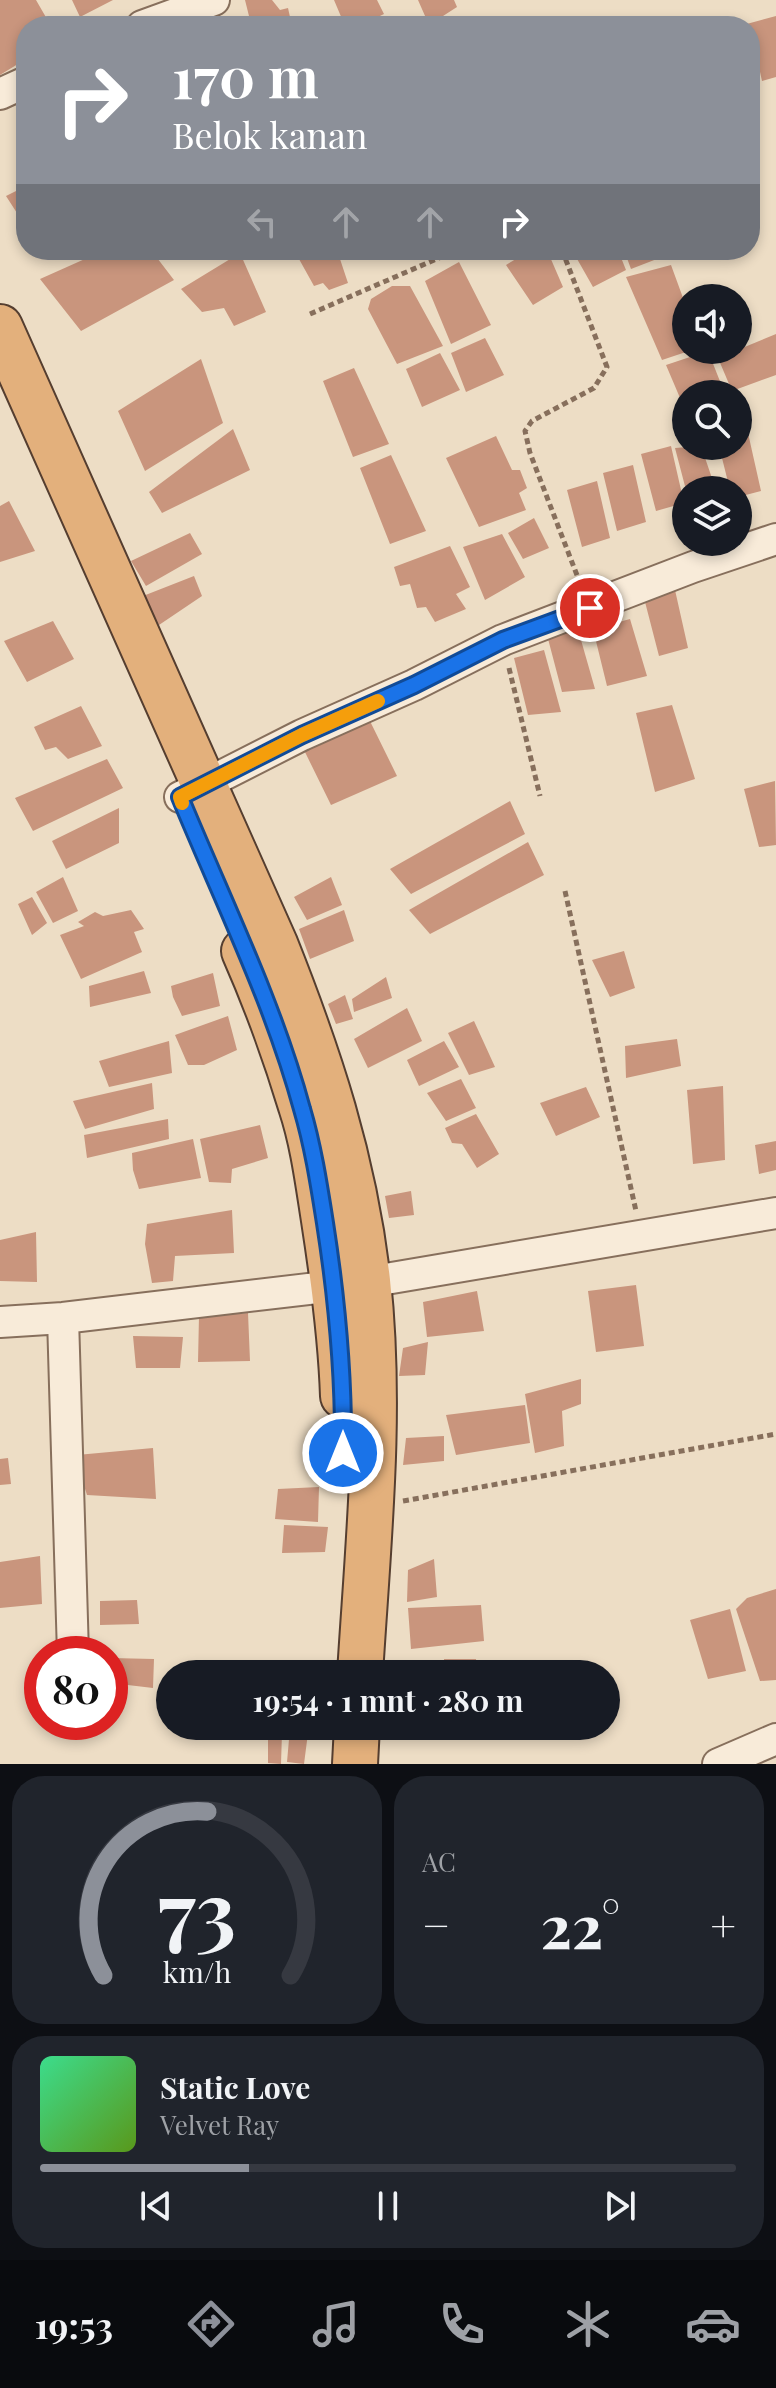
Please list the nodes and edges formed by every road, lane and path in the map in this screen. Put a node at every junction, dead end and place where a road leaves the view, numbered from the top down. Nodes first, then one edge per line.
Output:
1 (214, 0) edge
2 (170, 16) edge
3 (434, 260) edge
4 (566, 260) edge
5 (310, 314) dead end
6 (0, 327) edge
7 (0, 394) edge
8 (776, 539) edge
9 (590, 608) junction
10 (503, 640) junction
11 (192, 790) junction
12 (540, 796) dead end
13 (565, 891) dead end
14 (776, 1213) edge
15 (642, 1237) junction
16 (351, 1284) junction
17 (63, 1318) junction
18 (0, 1322) edge
19 (776, 1434) edge
20 (371, 1507) junction
21 (72, 1636) edge
22 (346, 1660) edge
23 (776, 1739) edge
24 (326, 1740) edge
25 (356, 1740) edge
26 (325, 1764) edge
27 (355, 1764) edge
28 (718, 1764) edge

1 - 2 street
3 - 5 path
4 - 9 path
6 - 11 highway
7 - 11 highway
8 - 9 street
9 - 10 street
10 - 11 street
10 - 12 path
11 - 16 highway
13 - 15 path
14 - 15 street
15 - 16 street
16 - 17 street
16 - 20 highway
16 - 22 highway
17 - 18 street
17 - 21 street
19 - 20 path
20 - 22 highway
23 - 28 street
24 - 26 highway
25 - 27 highway

